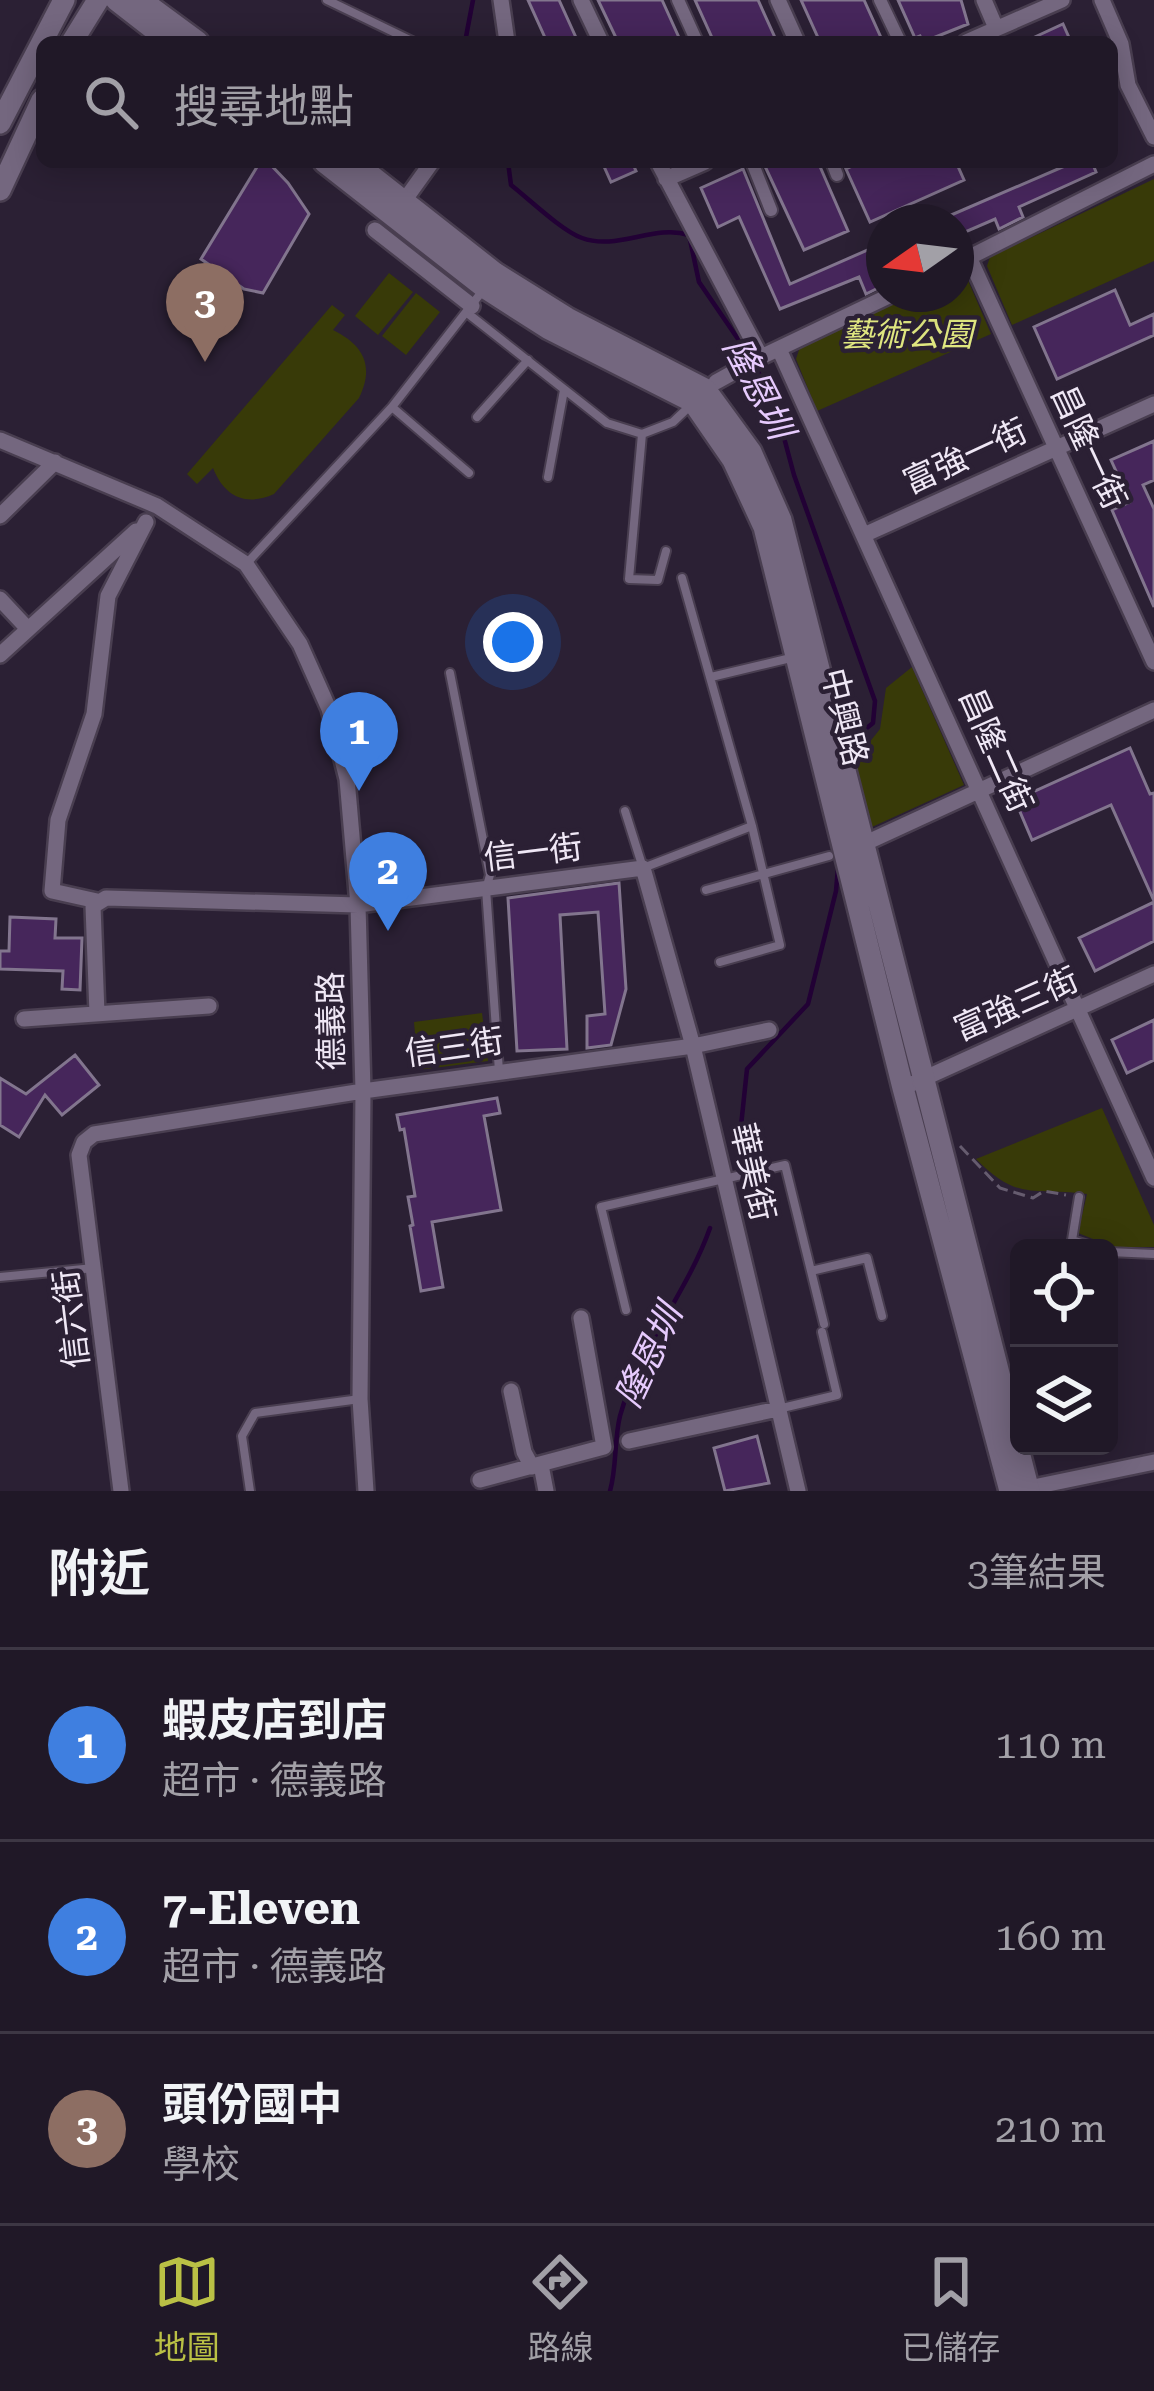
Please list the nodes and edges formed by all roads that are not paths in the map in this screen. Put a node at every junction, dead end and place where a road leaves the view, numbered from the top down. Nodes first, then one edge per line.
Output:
1 (64, 0) edge
2 (98, 0) edge
3 (116, 0) edge
4 (141, 0) edge
5 (328, 0) edge
6 (501, 0) edge
7 (581, 0) edge
8 (678, 0) edge
9 (778, 0) edge
10 (880, 0) edge
11 (984, 0) edge
12 (1061, 0) edge
13 (1102, 0) edge
14 (997, 33) edge
15 (45, 36) edge
16 (76, 36) edge
17 (162, 36) edge
18 (190, 36) edge
19 (402, 36) edge
20 (506, 36) edge
21 (598, 36) edge
22 (694, 36) edge
23 (794, 36) edge
24 (897, 36) edge
25 (1118, 36) edge
26 (1118, 37) edge
27 (36, 54) edge
28 (36, 113) edge
29 (0, 123) edge
30 (1154, 137) edge
31 (1154, 164) edge
32 (332, 168) edge
33 (358, 168) edge
34 (427, 168) edge
35 (660, 168) edge
36 (691, 168) edge
37 (754, 168) edge
38 (665, 179) junction
39 (0, 190) edge
40 (772, 210) dead end
41 (391, 215) junction
42 (974, 254) edge
43 (974, 284) edge
44 (479, 295) junction
45 (866, 307) edge
46 (779, 349) junction
47 (760, 358) junction
48 (528, 360) junction
49 (564, 390) junction
50 (705, 391) junction
51 (1154, 404) edge
52 (392, 407) junction
53 (477, 417) dead end
54 (642, 434) junction
55 (0, 440) edge
56 (1056, 447) junction
57 (55, 462) junction
58 (469, 472) dead end
59 (548, 477) dead end
60 (158, 506) junction
61 (0, 516) edge
62 (146, 522) junction
63 (866, 534) junction
64 (666, 551) dead end
65 (246, 564) junction
66 (682, 578) dead end
67 (0, 598) edge
68 (28, 629) junction
69 (0, 655) edge
70 (796, 656) junction
71 (1154, 662) edge
72 (450, 673) dead end
73 (711, 677) junction
74 (1154, 710) edge
75 (981, 790) junction
76 (625, 811) dead end
77 (752, 826) junction
78 (846, 851) junction
79 (644, 868) junction
80 (763, 872) junction
81 (486, 889) junction
82 (706, 890) dead end
83 (95, 904) junction
84 (358, 905) junction
85 (720, 962) dead end
86 (1154, 974) edge
87 (209, 1006) dead end
88 (1078, 1008) junction
89 (97, 1013) junction
90 (24, 1018) dead end
91 (770, 1030) dead end
92 (693, 1046) junction
93 (499, 1071) junction
94 (912, 1084) junction
95 (363, 1090) junction
96 (84, 1142) joint
97 (723, 1178) junction
98 (1154, 1178) edge
99 (1079, 1197) road end
100 (1072, 1239) edge
101 (1118, 1252) edge
102 (1154, 1254) edge
103 (96, 1268) junction
104 (812, 1271) junction
105 (0, 1277) edge
106 (626, 1310) dead end
107 (882, 1316) dead end
108 (580, 1318) dead end
109 (511, 1391) dead end
110 (360, 1399) junction
111 (778, 1409) junction
112 (629, 1441) dead end
113 (1154, 1462) edge
114 (537, 1466) junction
115 (480, 1480) dead end
116 (1021, 1490) edge
117 (121, 1491) edge
118 (250, 1491) edge
119 (366, 1491) edge
120 (547, 1491) edge
121 (798, 1491) edge

1 - 15 street
2 - 16 street
3 - 17 street
4 - 18 street
5 - 19 lane
6 - 20 street
7 - 21 street
8 - 22 street
9 - 23 street
10 - 24 street
11 - 14 street
12 - 14 street
13 - 25 street
26 - 30 street
27 - 29 street
28 - 39 street
31 - 42 street
32 - 41 street, 中興路
33 - 41 street, 中興路
34 - 41 street
35 - 38 street
36 - 38 street
37 - 40 street
38 - 47 street
41 - 44 street, 中興路
41 - 44 street
43 - 56 street, 昌隆一街
44 - 48 lane
44 - 50 street, 中興路
44 - 52 lane
45 - 46 street
46 - 47 street
46 - 63 street, 昌隆二街
47 - 50 street
48 - 49 lane
48 - 53 lane
49 - 54 lane
49 - 59 lane
50 - 54 lane
50 - 70 street, 中興路
50 - 78 street, 中興路
51 - 56 street, 富強一街
52 - 58 lane
52 - 65 lane
54 - 64 lane
55 - 57 street, 德義路
56 - 63 street, 富強一街
56 - 71 street, 昌隆一街
57 - 60 street, 德義路
57 - 61 street
60 - 62 street
60 - 65 street, 德義路
62 - 68 street
62 - 83 street
63 - 75 street, 昌隆二街
65 - 84 street, 德義路
66 - 73 lane
67 - 68 street
68 - 69 street
70 - 73 lane
70 - 78 street, 中興路
72 - 81 lane
73 - 77 lane
74 - 75 street
75 - 78 street
75 - 88 street, 昌隆二街
76 - 79 lane
77 - 79 lane
77 - 80 lane
78 - 80 lane
78 - 94 street, 中興路
79 - 81 street, 信一街
79 - 92 street, 華美街
80 - 82 lane
80 - 85 lane
81 - 84 street, 信一街
81 - 93 lane
83 - 84 street, 信一街
83 - 89 street
84 - 95 street, 德義路
86 - 88 street, 富強三街
87 - 89 street
88 - 94 street, 富強三街
88 - 98 street, 昌隆二街
89 - 90 street
91 - 92 street, 信三街
92 - 93 street, 信三街
92 - 97 street, 華美街
93 - 95 street, 信三街
94 - 116 street, 中興路
95 - 96 street, 信三街
95 - 110 street, 德義路
96 - 103 street, 信六街
97 - 104 lane
97 - 106 lane
97 - 111 street, 華美街
99 - 100 lane
101 - 102 lane
103 - 105 lane
103 - 117 street, 信六街
104 - 107 lane
104 - 111 lane
108 - 114 street
109 - 114 street
110 - 118 lane
110 - 119 street, 德義路
111 - 112 street
111 - 121 street, 華美街
113 - 116 street
114 - 115 street
114 - 120 street

